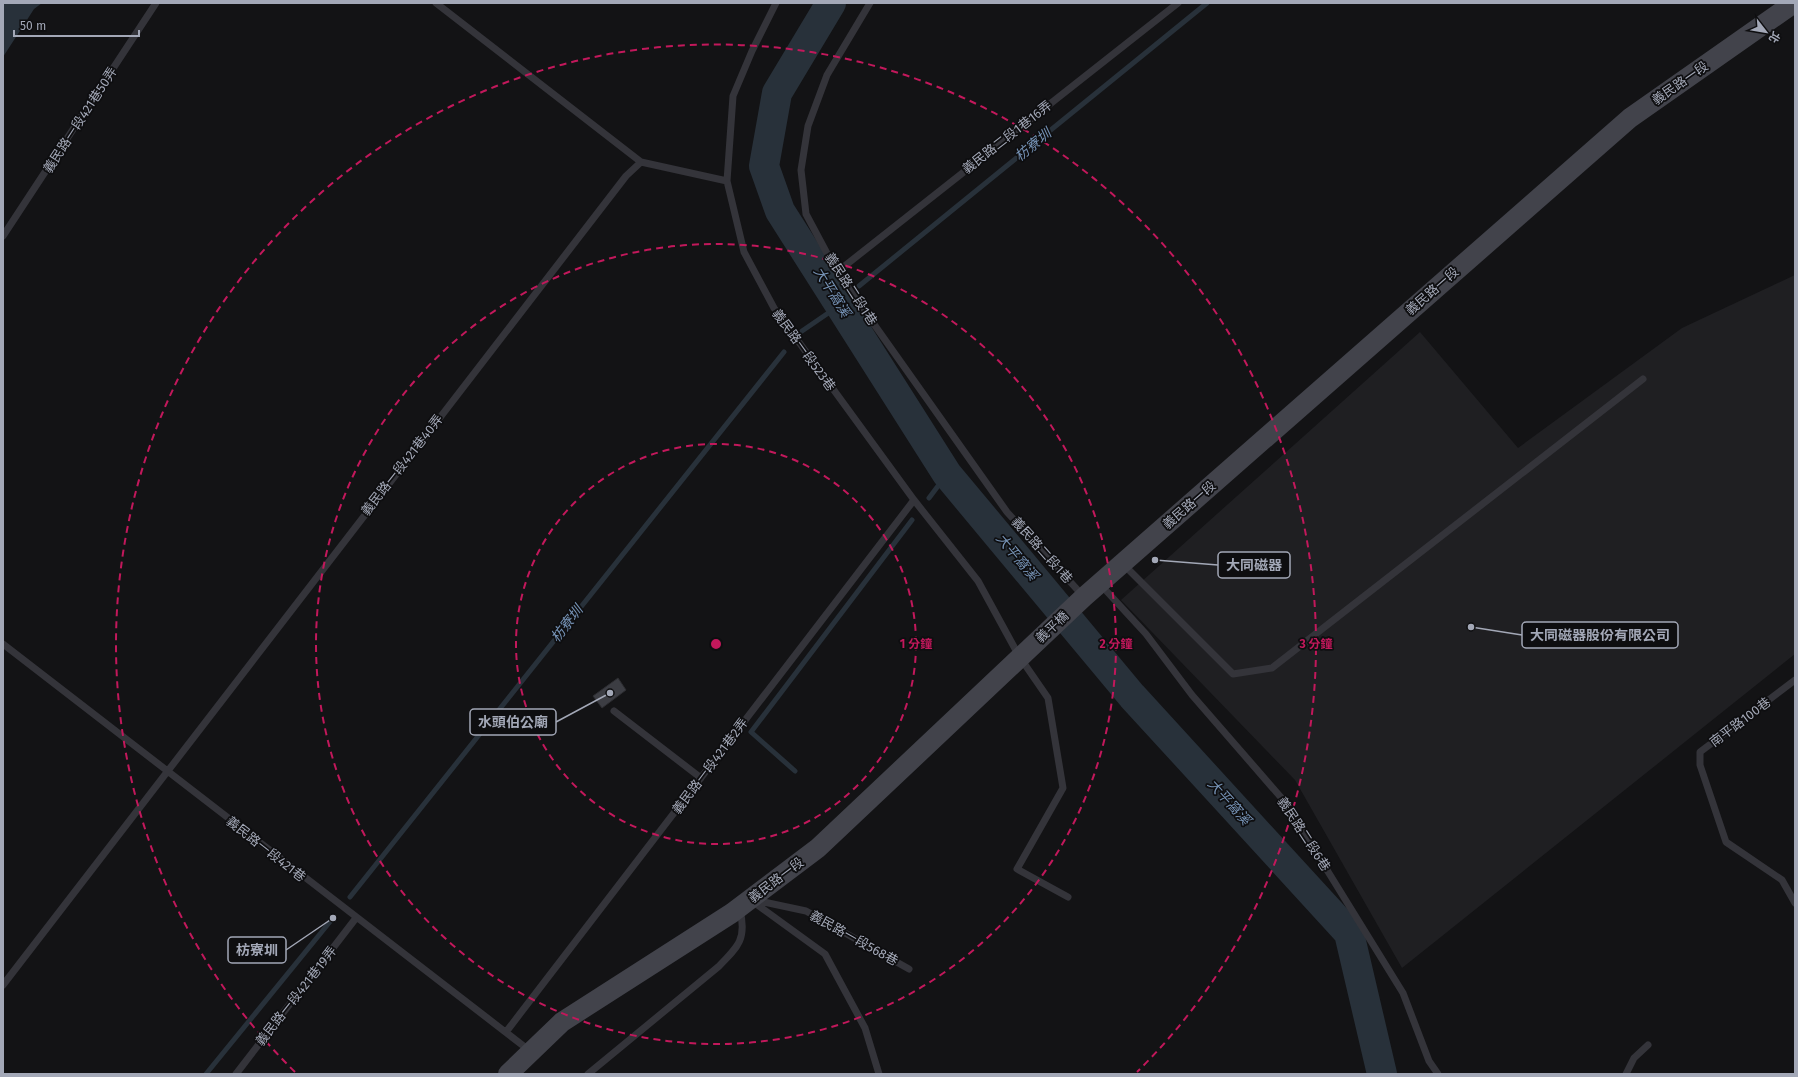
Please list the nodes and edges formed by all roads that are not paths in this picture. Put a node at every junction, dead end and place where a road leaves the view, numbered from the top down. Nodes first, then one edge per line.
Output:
1 (156, 3) edge
2 (436, 3) edge
3 (776, 3) edge
4 (870, 3) edge
5 (1178, 3) edge
6 (1794, 3) edge
7 (641, 162) junction
8 (727, 182) junction
9 (3, 236) edge
10 (837, 272) junction
11 (1643, 379) dead end
12 (914, 500) junction
13 (1123, 563) junction
14 (1099, 584) junction
15 (1084, 597) junction
16 (3, 644) edge
17 (1019, 656) junction
18 (1795, 680) edge
19 (614, 711) dead end
20 (166, 771) junction
21 (701, 778) junction
22 (1068, 897) dead end
23 (1795, 903) edge
24 (745, 904) junction
25 (356, 918) junction
26 (909, 969) dead end
27 (3, 985) edge
28 (506, 1032) junction
29 (1648, 1045) dead end
30 (530, 1051) junction
31 (236, 1074) edge
32 (508, 1074) edge
33 (588, 1074) edge
34 (878, 1074) edge
35 (1438, 1074) edge
36 (1626, 1074) edge

1 - 9 lane, 義民路一段421巷50弄
2 - 7 lane
3 - 8 lane, 義民路一段523巷
4 - 10 lane, 義民路二段1巷
5 - 10 lane, 義民路二段1巷16弄
6 - 13 street, 義民路一段
7 - 8 lane
7 - 20 lane, 義民路一段421巷40弄
8 - 12 lane, 義民路一段523巷
10 - 15 lane, 義民路二段1巷
11 - 13 lane
12 - 17 lane, 義民路一段523巷
12 - 21 lane, 義民路一段421巷2弄
13 - 14 street, 義民路一段
14 - 15 street, 義民路一段
14 - 35 lane, 義民路二段6巷
15 - 17 street, 義平橋
16 - 20 lane, 義民路一段421巷
17 - 22 lane, 義民路一段523巷
17 - 24 street, 義民路一段
18 - 23 lane, 南平路100巷
19 - 21 lane
20 - 25 lane, 義民路一段421巷
20 - 27 lane, 義民路一段421巷40弄
21 - 28 lane, 義民路一段421巷2弄
24 - 26 lane, 義民路一段568巷
24 - 30 street, 義民路一段
24 - 33 lane
24 - 34 lane
25 - 28 lane, 義民路一段421巷
25 - 31 lane, 義民路一段421巷19弄
28 - 30 lane, 義民路一段421巷
29 - 36 lane
30 - 32 street, 義民路一段

